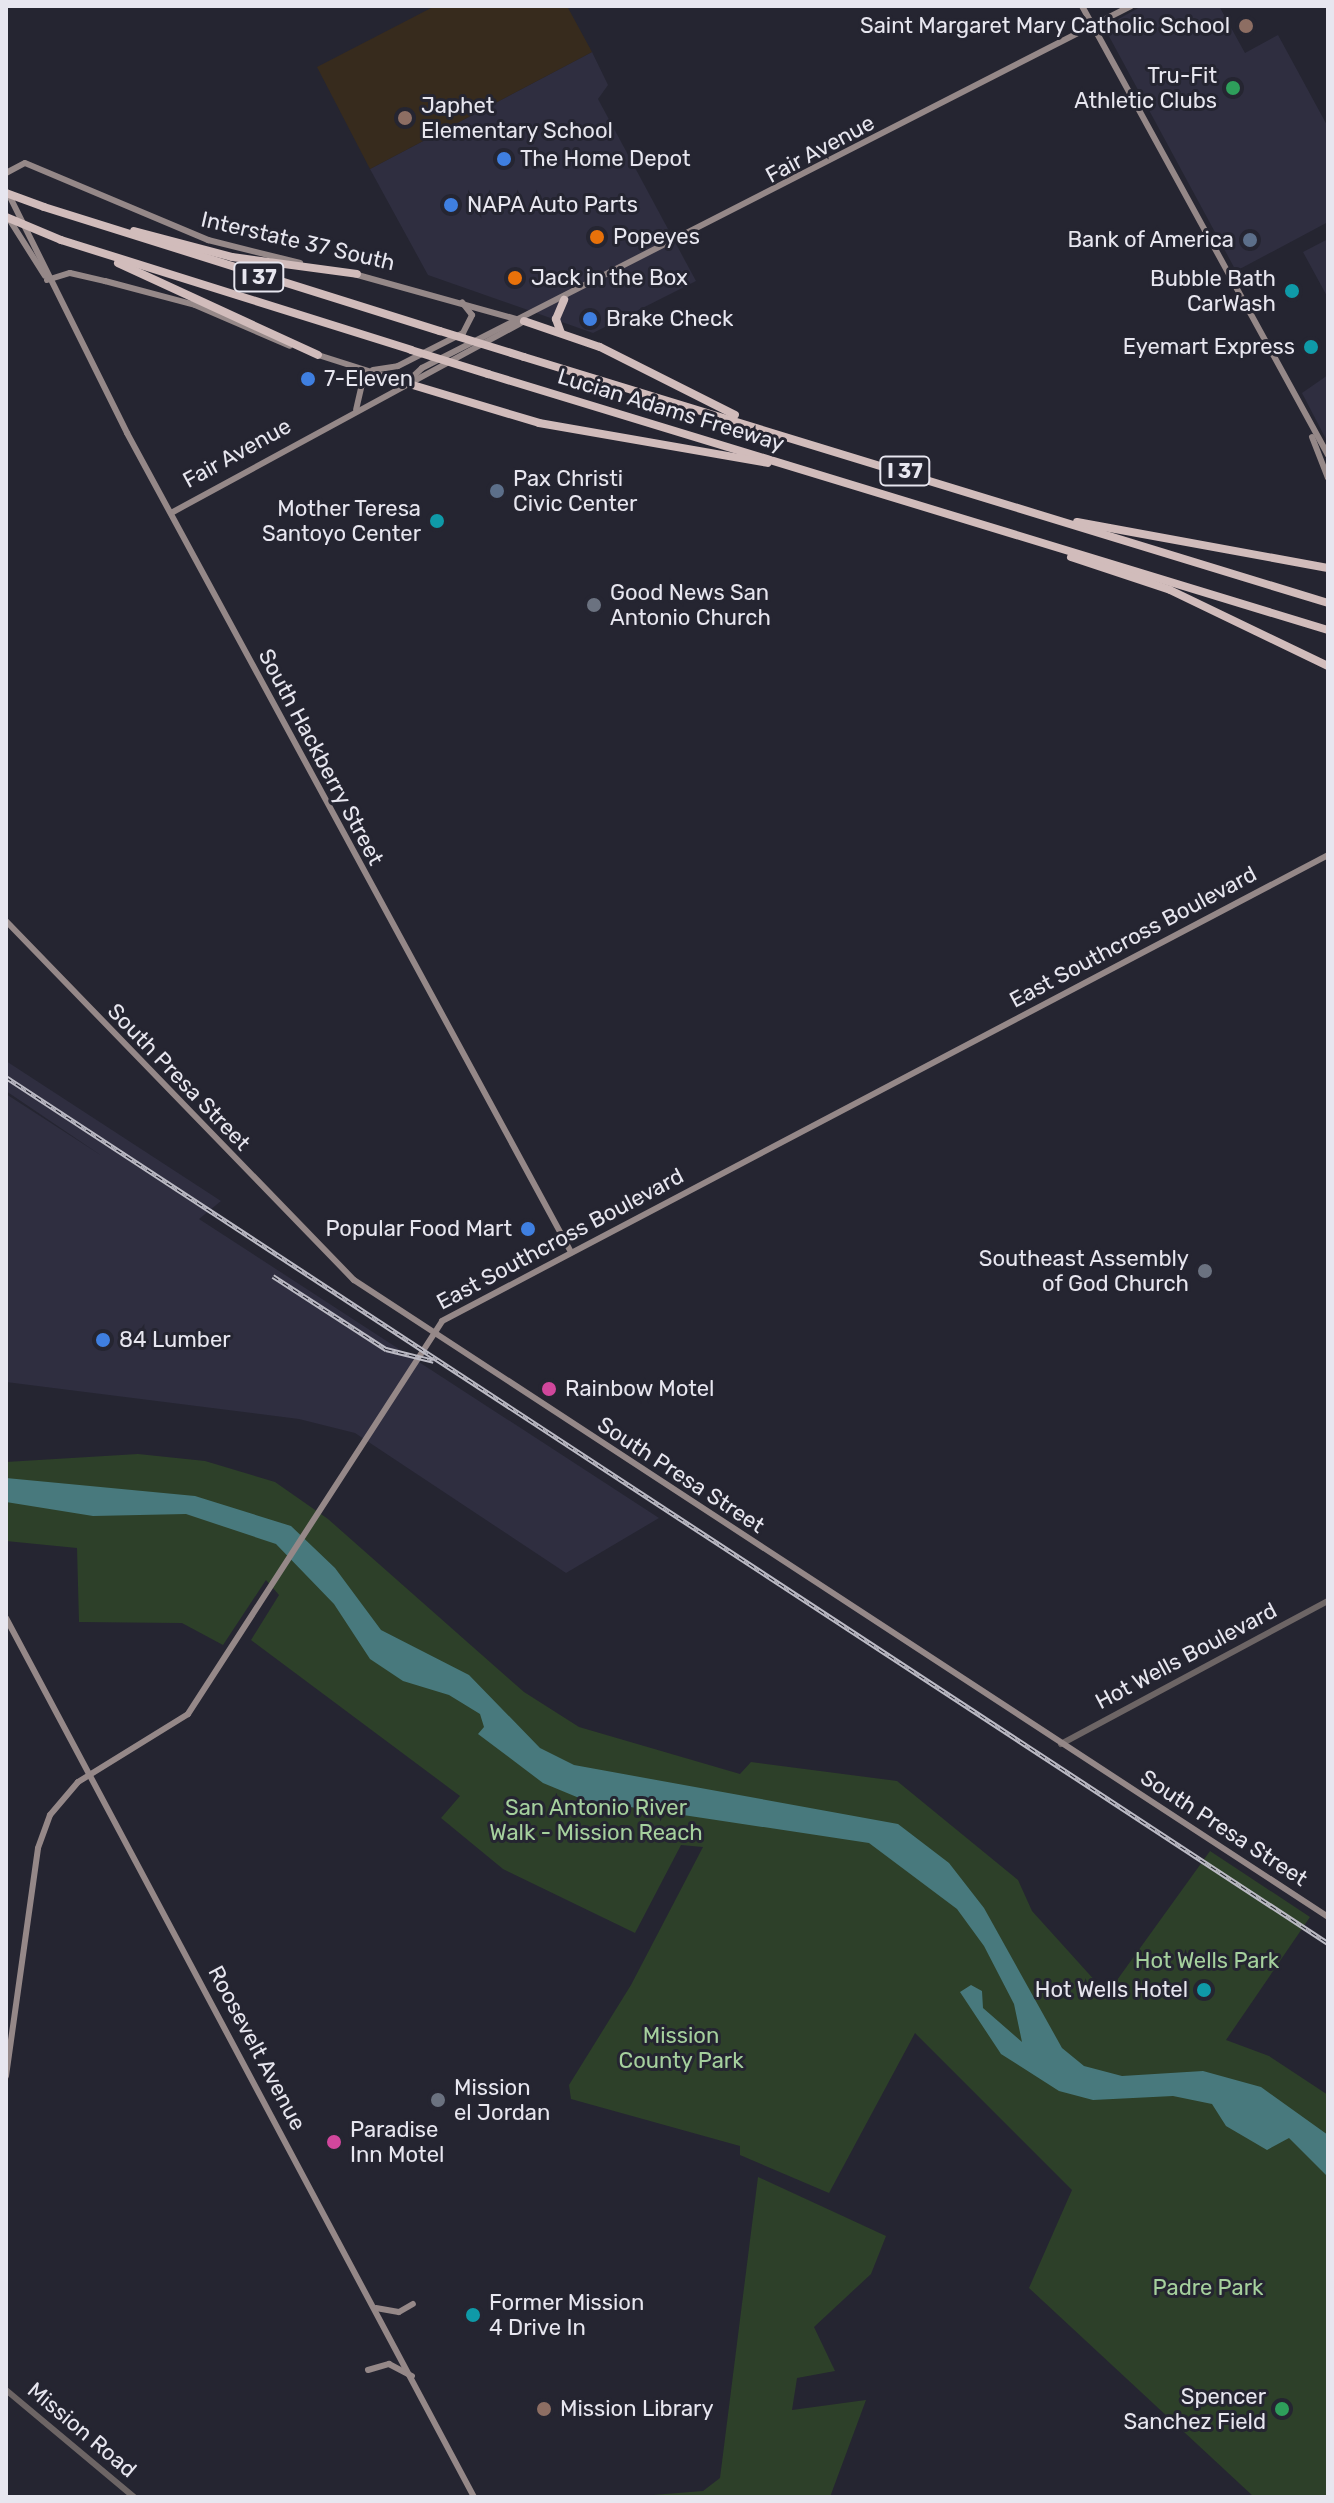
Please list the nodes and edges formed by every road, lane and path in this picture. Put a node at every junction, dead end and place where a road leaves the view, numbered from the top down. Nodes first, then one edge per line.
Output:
1 (1082, 6) edge
2 (1131, 6) edge
3 (1093, 25) junction
4 (6, 173) edge
5 (6, 191) edge
6 (6, 215) edge
7 (79, 219) junction
8 (81, 246) junction
9 (357, 274) junction
10 (46, 278) junction
11 (457, 298) junction
12 (564, 300) junction
13 (524, 321) junction
14 (561, 333) junction
15 (318, 355) junction
16 (350, 366) junction
17 (365, 371) junction
18 (406, 383) junction
19 (356, 410) junction
20 (746, 422) junction
21 (1311, 432) junction
22 (1328, 455) edge
23 (800, 469) junction
24 (1328, 478) edge
25 (171, 513) junction
26 (1063, 521) junction
27 (1041, 543) junction
28 (1326, 566) edge
29 (1328, 603) edge
30 (1328, 630) edge
31 (1328, 666) edge
32 (1328, 855) edge
33 (6, 921) edge
34 (571, 1252) junction
35 (434, 1334) junction
36 (1328, 1601) edge
37 (6, 1618) edge
38 (1061, 1744) junction
39 (91, 1773) junction
40 (1328, 1917) edge
41 (6, 2076) edge
42 (413, 2304) dead end
43 (376, 2308) junction
44 (368, 2370) dead end
45 (413, 2377) junction
46 (6, 2390) edge
47 (134, 2497) edge
48 (474, 2497) edge

1 - 3 main road
2 - 3 main road, Fair Avenue
3 - 12 main road, Fair Avenue
3 - 21 main road
4 - 9 main road, Interstate 37 South
5 - 7 highway, Lucian Adams Freeway / I 37, bridge
5 - 10 main road, South Hackberry Street
6 - 8 highway, Lucian Adams Freeway / I 37, bridge
6 - 10 main road, South Hackberry Street
7 - 9 highway
7 - 20 highway, Lucian Adams Freeway / I 37, bridge
8 - 15 highway
8 - 23 highway, Lucian Adams Freeway / I 37, bridge
9 - 11 main road, Interstate 37 South
10 - 15 main road
10 - 25 main road, South Hackberry Street
11 - 13 main road, Interstate 37 South
11 - 17 main road
12 - 13 main road, Fair Avenue
12 - 14 highway
13 - 14 highway
13 - 18 main road, Fair Avenue
14 - 20 highway
15 - 16 main road
16 - 17 main road
16 - 19 main road
17 - 18 main road
18 - 19 main road, Fair Avenue
18 - 23 highway
19 - 25 main road, Fair Avenue
20 - 26 highway, Lucian Adams Freeway / I 37
21 - 22 main road
21 - 24 main road
23 - 27 highway, Lucian Adams Freeway / I 37
25 - 34 main road, South Hackberry Street
26 - 28 highway
26 - 29 highway, Lucian Adams Freeway / I 37
27 - 30 highway, Lucian Adams Freeway / I 37
27 - 31 highway
32 - 34 main road, East Southcross Boulevard
33 - 35 main road, South Presa Street
34 - 35 main road, East Southcross Boulevard
35 - 38 main road, South Presa Street
35 - 39 main road, East Southcross Boulevard
36 - 38 street, Hot Wells Boulevard
37 - 39 main road, Roosevelt Avenue
38 - 40 main road, South Presa Street
39 - 41 main road, East Southcross Boulevard
39 - 43 main road, Roosevelt Avenue
42 - 43 main road
43 - 45 main road, Roosevelt Avenue
44 - 45 main road
45 - 48 main road, Roosevelt Avenue
46 - 47 street, Mission Road

